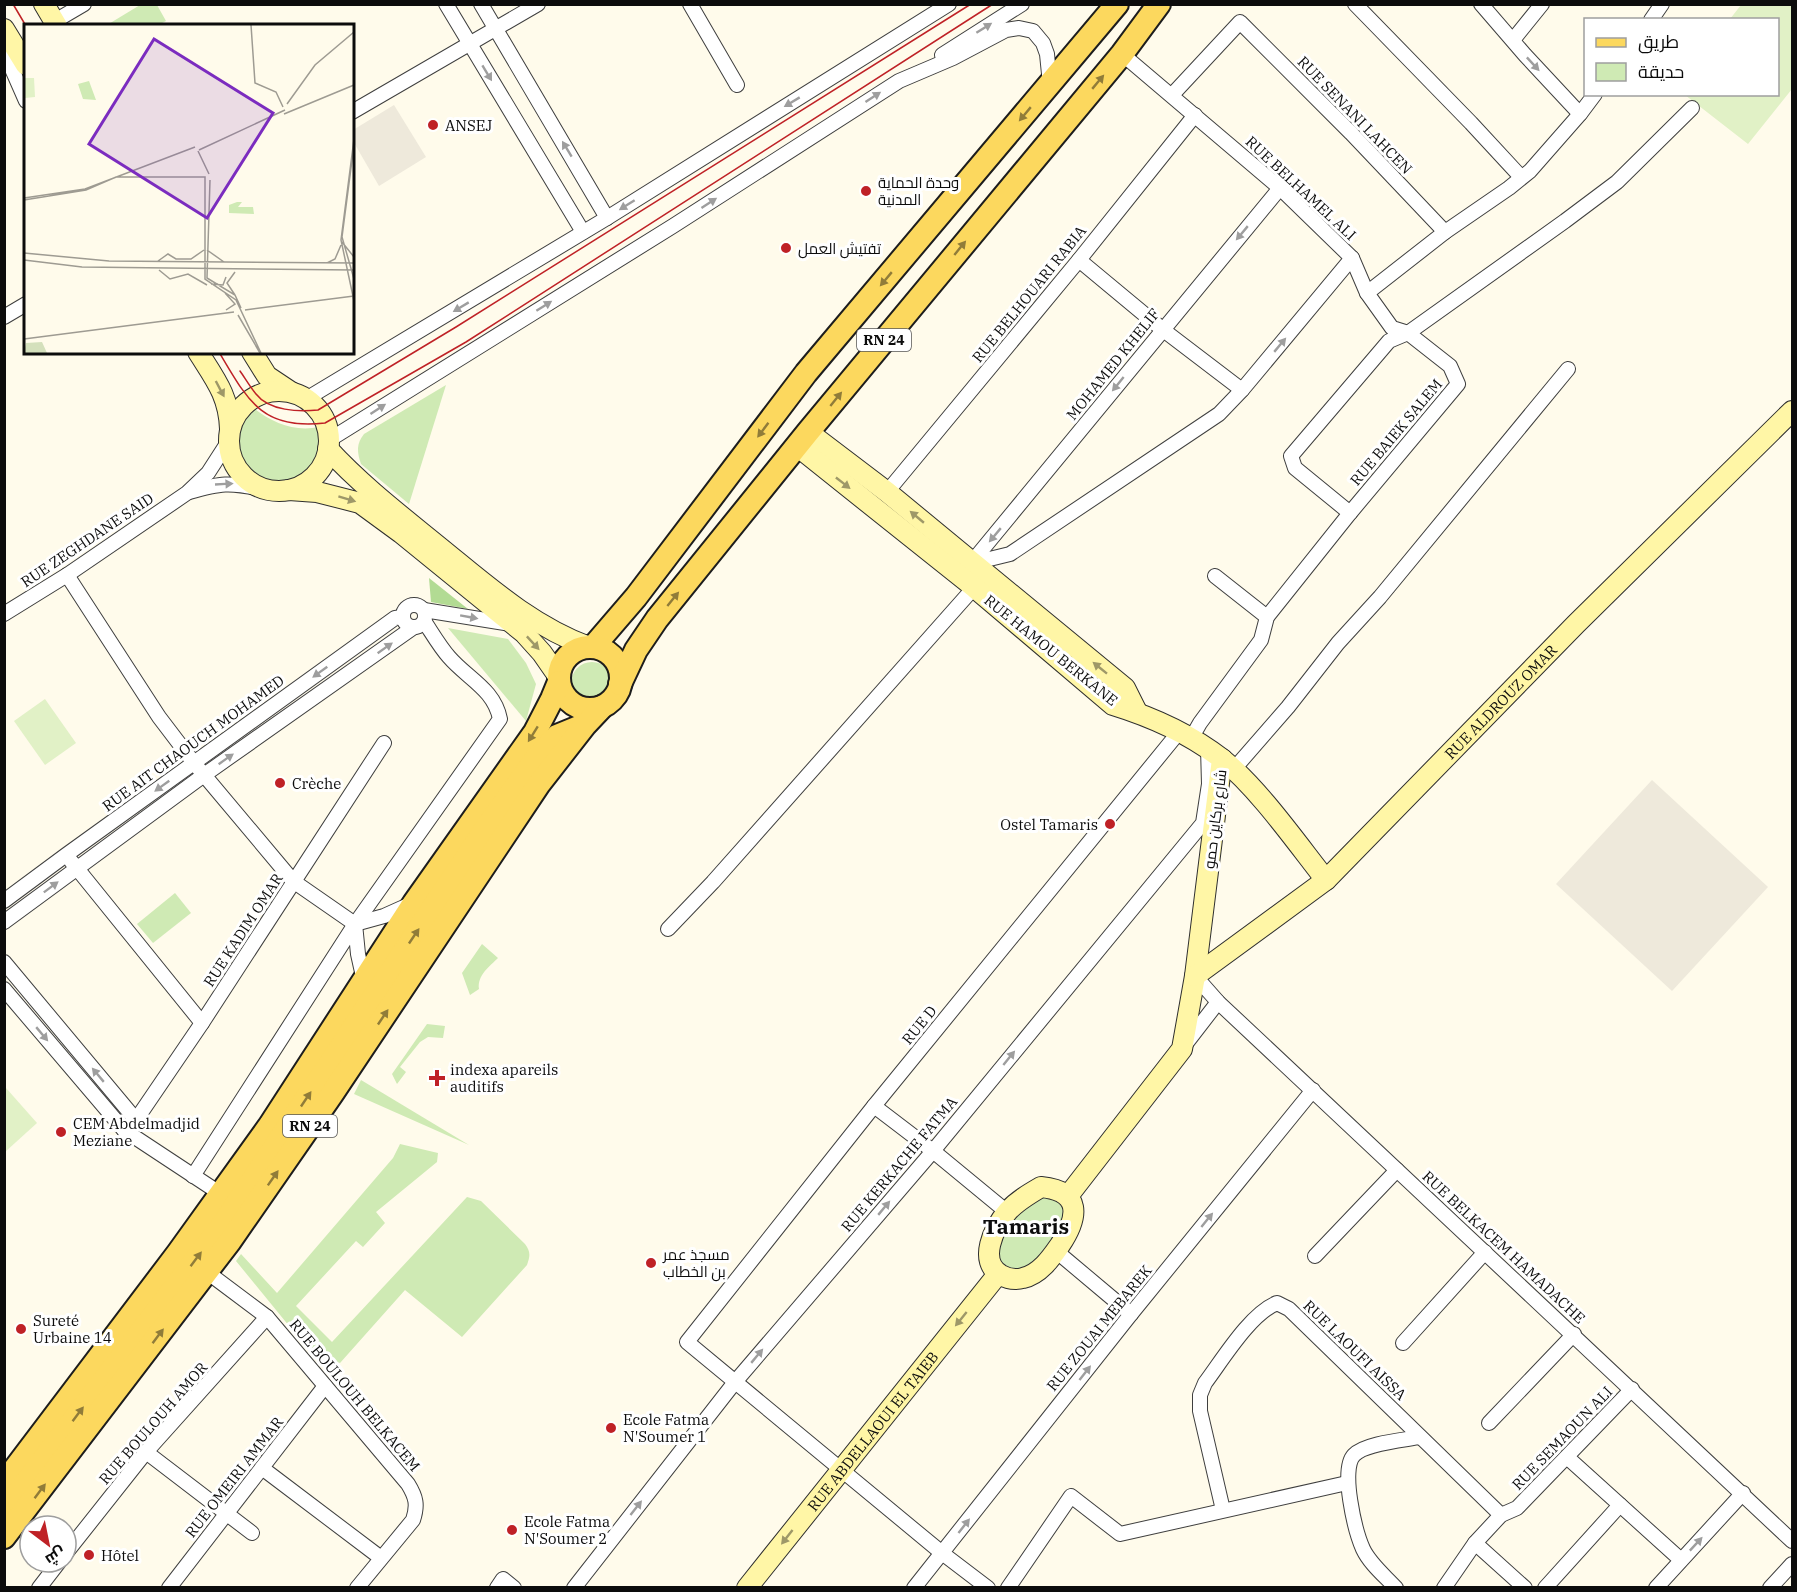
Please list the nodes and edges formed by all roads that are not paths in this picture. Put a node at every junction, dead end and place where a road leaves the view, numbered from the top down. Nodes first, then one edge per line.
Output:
1 (84, 4) edge
2 (446, 4) edge
3 (481, 4) edge
4 (538, 4) edge
5 (690, 4) edge
6 (949, 4) edge
7 (1022, 4) edge
8 (1117, 4) edge
9 (1159, 4) edge
10 (1354, 4) edge
11 (1481, 4) edge
12 (1542, 4) edge
13 (1662, 4) edge
14 (52, 17) edge
15 (1652, 18) edge
16 (4, 29) edge
17 (496, 29) junction
18 (1513, 40) junction
19 (470, 44) junction
20 (4, 51) edge
21 (1122, 54) junction
22 (24, 62) edge
23 (899, 81) junction
24 (1050, 84) junction
25 (737, 85) dead end
26 (1172, 95) junction
27 (24, 96) edge
28 (1594, 96) edge
29 (1076, 108) junction
30 (1692, 108) dead end
31 (354, 111) edge
32 (1580, 114) junction
33 (1195, 115) junction
34 (1521, 177) junction
35 (1280, 188) junction
36 (607, 218) junction
37 (582, 232) junction
38 (1445, 232) junction
39 (1352, 258) junction
40 (1079, 260) junction
41 (1367, 293) junction
42 (24, 305) edge
43 (4, 317) edge
44 (1162, 329) junction
45 (1408, 333) junction
46 (199, 354) edge
47 (253, 354) edge
48 (1568, 369) dead end
49 (1242, 390) junction
50 (301, 397) junction
51 (1792, 411) edge
52 (229, 436) junction
53 (803, 439) junction
54 (328, 444) junction
55 (262, 489) junction
56 (289, 490) junction
57 (887, 492) junction
58 (187, 493) junction
59 (1350, 513) junction
60 (976, 572) junction
61 (67, 575) junction
62 (1215, 576) dead end
63 (4, 614) edge
64 (403, 617) junction
65 (1267, 617) junction
66 (619, 618) junction
67 (421, 620) junction
68 (514, 625) junction
69 (646, 634) junction
70 (591, 647) junction
71 (559, 679) junction
72 (620, 684) junction
73 (602, 707) junction
74 (585, 725) junction
75 (384, 743) dead end
76 (1207, 749) junction
77 (194, 763) junction
78 (204, 775) junction
79 (1210, 816) junction
80 (66, 855) junction
81 (76, 868) junction
82 (1326, 880) junction
83 (293, 881) junction
84 (4, 901) edge
85 (414, 903) junction
86 (4, 922) edge
87 (356, 924) junction
88 (668, 928) dead end
89 (4, 962) edge
90 (1195, 976) junction
91 (364, 981) junction
92 (4, 989) edge
93 (1218, 1002) junction
94 (202, 1023) junction
95 (1182, 1049) junction
96 (1312, 1090) junction
97 (874, 1106) junction
98 (135, 1120) junction
99 (124, 1130) junction
100 (933, 1151) junction
101 (1397, 1170) junction
102 (193, 1176) junction
103 (221, 1194) junction
104 (1068, 1196) junction
105 (1007, 1212) junction
106 (1056, 1251) junction
107 (1485, 1252) junction
108 (1315, 1257) dead end
109 (207, 1272) junction
110 (998, 1274) junction
111 (1131, 1314) junction
112 (267, 1317) junction
113 (1574, 1334) junction
114 (1403, 1343) dead end
115 (735, 1382) junction
116 (325, 1386) junction
117 (1632, 1389) junction
118 (1490, 1423) dead end
119 (1420, 1437) junction
120 (146, 1452) junction
121 (1568, 1458) junction
122 (262, 1468) junction
123 (841, 1469) junction
124 (4, 1483) edge
125 (1347, 1484) junction
126 (1743, 1493) junction
127 (1620, 1505) junction
128 (1223, 1510) junction
129 (4, 1511) edge
130 (226, 1514) junction
131 (1501, 1515) junction
132 (252, 1533) dead end
133 (4, 1537) edge
134 (78, 1538) edge
135 (1792, 1541) edge
136 (1475, 1543) junction
137 (942, 1553) junction
138 (381, 1558) junction
139 (1681, 1560) junction
140 (1792, 1564) edge
141 (49, 1574) edge
142 (39, 1587) edge
143 (169, 1587) edge
144 (357, 1587) edge
145 (574, 1587) edge
146 (747, 1587) edge
147 (914, 1587) edge
148 (988, 1587) edge
149 (1008, 1587) edge
150 (1396, 1587) edge
151 (1443, 1587) edge
152 (1526, 1587) edge
153 (1545, 1587) edge
154 (1656, 1587) edge
155 (1770, 1587) edge

1 - 14 street
2 - 19 street
3 - 17 street
4 - 17 street
5 - 25 street
6 -> 36 street
23 -> 7 street
8 - 24 main road, RN 24
9 - 21 main road, RN 24
10 - 34 street
11 - 18 street
12 - 18 street
13 - 15 street
16 - 22 street
17 - 19 street
36 -> 17 street
18 -> 32 street
19 - 31 street
19 -> 37 street
20 - 27 street
21 - 26 street, RUE BELHAMEL ALI
29 -> 21 main road, RN 24
23 - 24 street
54 -> 23 street
24 - 29 main road
24 -> 66 main road, RN 24
26 - 33 street, RUE BELHAMEL ALI
26 - 38 street, RUE SENANI LAHCEN
28 - 32 street
53 -> 29 main road, RN 24
30 - 45 street
32 - 34 street
33 - 35 street, RUE BELHAMEL ALI
33 - 40 street, RUE BELHOUARI RABIA
34 - 38 street
35 - 39 street, RUE BELHAMEL ALI
35 -> 44 street, MOHAMED KHELIF
36 - 37 street
37 -> 50 street
38 - 41 street
39 - 41 street, RUE BELHAMEL ALI
49 -> 39 street
40 - 44 street
40 - 57 street, RUE BELHOUARI RABIA
41 - 45 street, RUE BELHAMEL ALI
42 - 43 street
44 - 49 street
44 -> 60 street, MOHAMED KHELIF
45 - 59 street, RUE BAIEK SALEM
45 - 59 street
46 -> 52 street
47 - 50 street
48 - 76 street
49 - 60 street
50 - 52 street
50 - 54 street
51 - 82 street, RUE ALDROUZ OMAR
52 - 55 street
52 - 58 street
53 - 57 street, RUE HAMOU BERKANE
53 -> 60 street, RUE HAMOU BERKANE
69 -> 53 main road, RN 24
54 - 56 street
54 - 70 street
55 - 56 street
58 -> 55 street
56 -> 68 street
60 -> 57 street, RUE HAMOU BERKANE
58 - 61 street, RUE ZEGHDANE SAID
59 - 65 street, RUE BAIEK SALEM
60 - 76 street, RUE HAMOU BERKANE
60 - 88 street, MOHAMED KHELIF
61 - 63 street, RUE ZEGHDANE SAID
61 - 77 street
62 - 65 street
64 - 67 street
64 - 67 street, RUE AIT CHAOUCH MOHAMED
64 -> 77 street, RUE AIT CHAOUCH MOHAMED
65 - 76 street, RUE BAIEK SALEM
66 - 69 main road
66 - 70 main road, RN 24
67 -> 68 street
78 -> 67 street
67 - 87 street
68 -> 71 street
69 - 72 main road, RN 24
70 - 71 main road
70 - 72 main road
71 - 73 main road
71 -> 85 main road, RN 24
72 - 73 main road
73 - 74 main road, RN 24
109 -> 74 main road, RN 24
129 -> 74 main road, RN 24
75 - 83 street, RUE KADIM OMAR
76 - 79 street, شارع بركاين حمو
76 - 82 street
76 - 97 street, RUE D
77 - 78 street
77 -> 80 street, RUE AIT CHAOUCH MOHAMED
78 - 81 street
78 - 83 street
79 - 90 street, شارع بركاين حمو
100 -> 79 street, RUE KERKACHE FATMA
80 - 81 street
80 - 84 street, RUE AIT CHAOUCH MOHAMED
86 -> 81 street
81 - 94 street
82 - 90 street, RUE ALDROUZ OMAR
83 - 87 street
83 - 94 street, RUE KADIM OMAR
85 - 87 street
85 - 91 main road, RN 24
87 - 91 street
87 - 102 street
98 -> 89 street
90 - 93 street, RUE BELKACEM HAMADACHE
90 - 95 street
91 - 103 main road, RN 24
92 -> 99 street
93 - 95 street
93 - 96 street, RUE BELKACEM HAMADACHE
94 - 98 street, RUE KADIM OMAR
95 - 104 street
96 - 101 street, RUE BELKACEM HAMADACHE
111 -> 96 street, RUE ZOUAI MEBAREK
97 - 100 street
97 - 115 street, RUE D
98 - 99 street, RUE KADIM OMAR
99 - 102 street
100 - 105 street
115 -> 100 street, RUE KERKACHE FATMA
101 - 107 street, RUE BELKACEM HAMADACHE
101 - 108 street
102 - 103 street
103 - 124 main road, RN 24
104 - 105 street
104 - 106 street
105 - 110 street
106 - 110 street
106 - 111 street
107 - 113 street, RUE BELKACEM HAMADACHE
107 - 114 street
109 - 112 street, RUE BOULOUH BELKACEM
133 -> 109 main road, RN 24
110 -> 123 street, RUE ABDELLAOUI EL TAIEB
137 -> 111 street, RUE ZOUAI MEBAREK
112 - 116 street, RUE BOULOUH BELKACEM
112 - 120 street, RUE BOULOUH AMOR
113 - 117 street, RUE BELKACEM HAMADACHE
113 - 118 street
115 - 123 street
145 -> 115 street, RUE KERKACHE FATMA
116 - 122 street, RUE OMEIRI AMMAR
116 - 138 street, RUE BOULOUH BELKACEM
117 - 121 street, RUE SEMAOUN ALI
117 - 126 street, RUE BELKACEM HAMADACHE
119 - 125 street
119 - 128 street, RUE LAOUFI AISSA
119 - 131 street, RUE LAOUFI AISSA
120 - 130 street
120 - 134 street, RUE BOULOUH AMOR
121 - 127 street
121 - 131 street, RUE SEMAOUN ALI
122 - 130 street, RUE OMEIRI AMMAR
122 - 138 street
123 - 137 street
123 -> 146 street, RUE ABDELLAOUI EL TAIEB
125 - 128 street
125 - 150 street
126 - 135 street, RUE BELKACEM HAMADACHE
139 -> 126 street
127 - 139 street
127 - 153 street
128 - 149 street
130 - 132 street
130 - 143 street, RUE OMEIRI AMMAR
131 - 136 street, RUE SEMAOUN ALI
136 - 151 street, RUE SEMAOUN ALI
136 - 152 street
137 - 147 street, RUE ZOUAI MEBAREK
137 - 148 street
138 - 144 street, RUE BOULOUH BELKACEM
139 - 154 street
140 - 155 street
141 - 142 street

